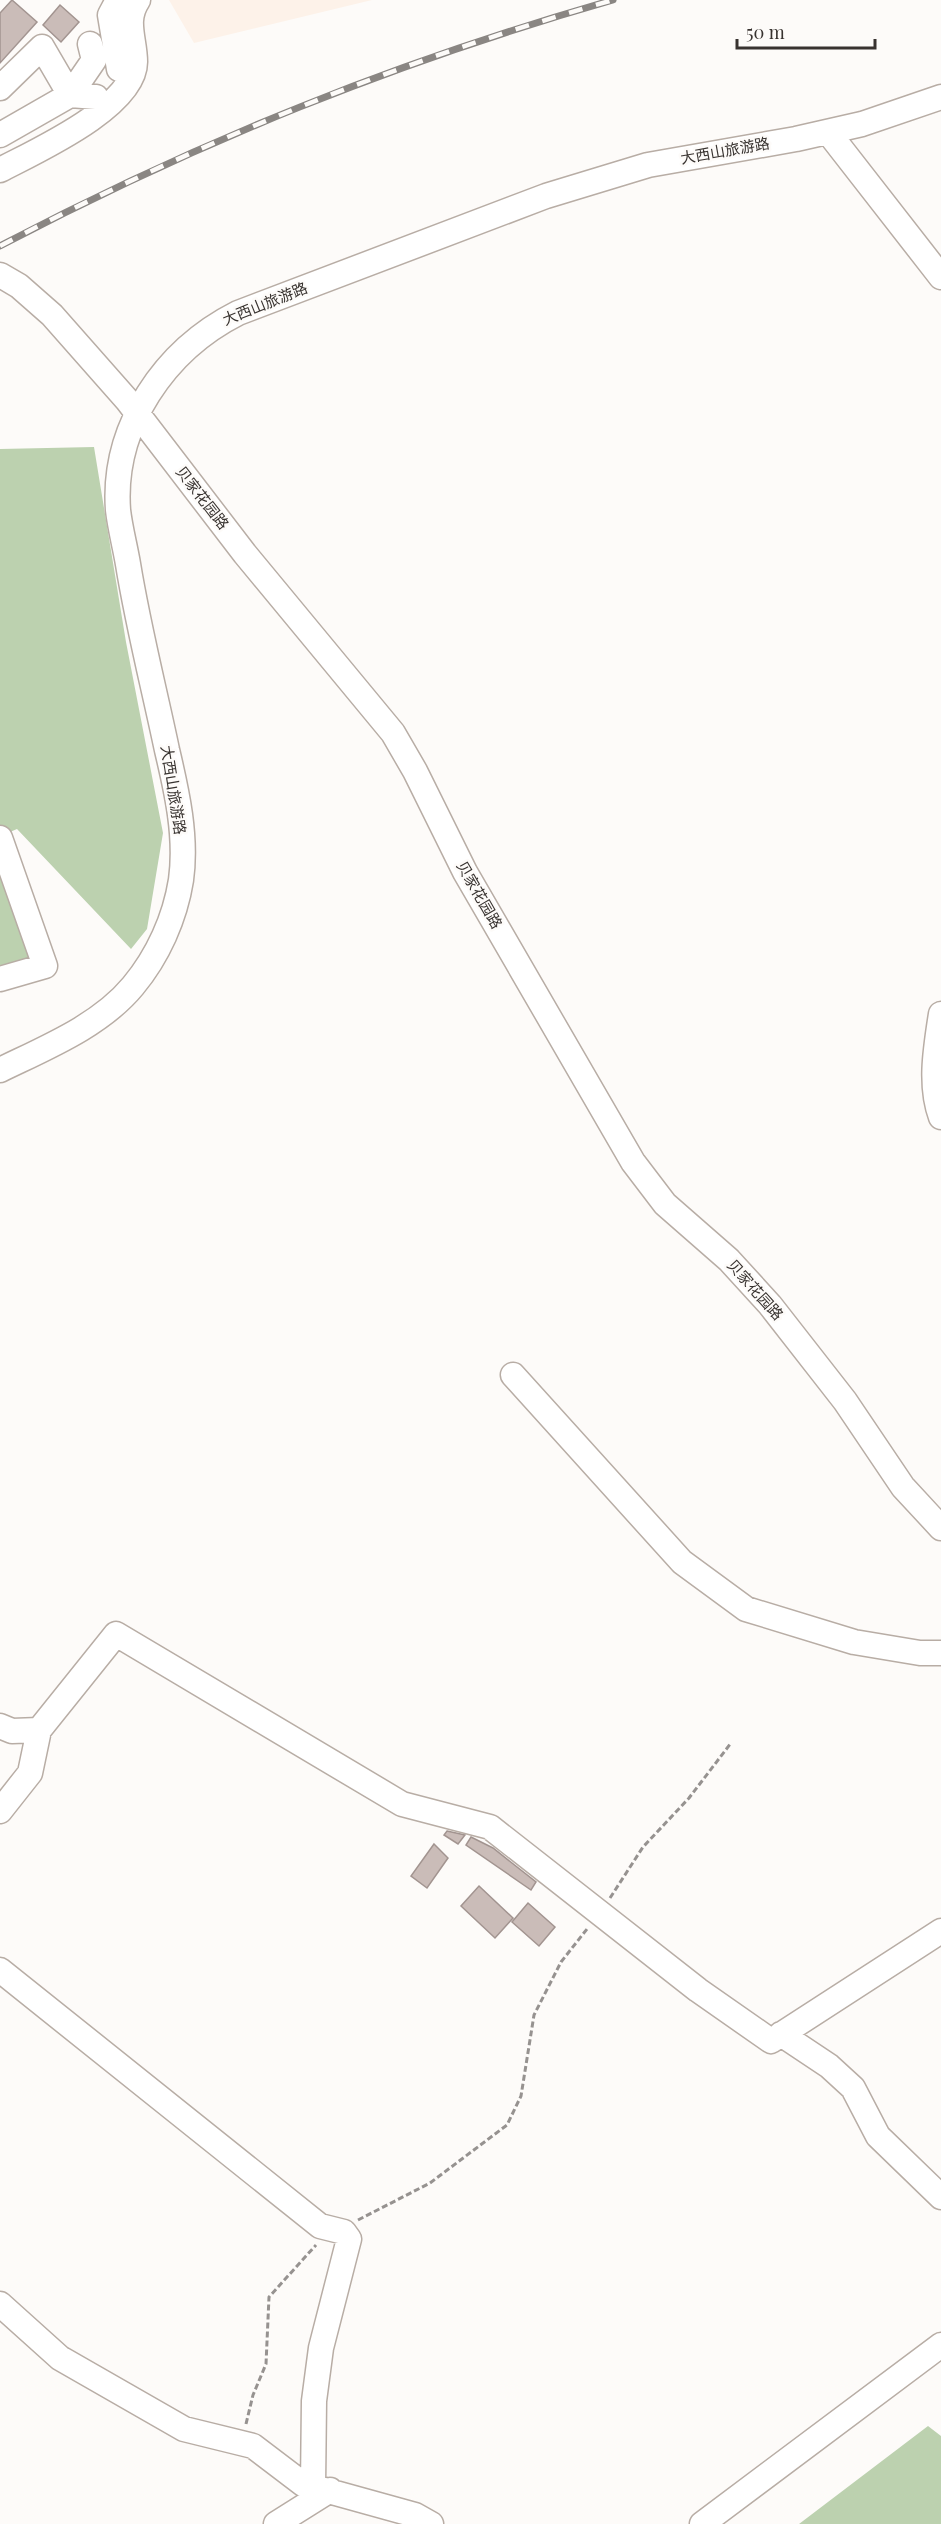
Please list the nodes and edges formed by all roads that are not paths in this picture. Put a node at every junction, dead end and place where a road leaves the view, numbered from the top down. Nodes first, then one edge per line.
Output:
1 (118, 0) edge
2 (138, 0) edge
3 (90, 44) dead end
4 (0, 88) edge
5 (70, 95) junction
6 (941, 97) edge
7 (96, 98) junction
8 (82, 126) junction
9 (828, 132) junction
10 (0, 135) edge
11 (0, 170) edge
12 (0, 275) edge
13 (941, 277) edge
14 (137, 413) junction
15 (0, 838) edge
16 (0, 979) edge
17 (941, 1014) edge
18 (0, 1071) edge
19 (941, 1118) edge
20 (513, 1375) dead end
21 (941, 1528) edge
22 (941, 1653) edge
23 (0, 1726) edge
24 (39, 1730) junction
25 (0, 1811) edge
26 (941, 1931) edge
27 (0, 1970) edge
28 (782, 2034) junction
29 (941, 2197) edge
30 (0, 2304) edge
31 (941, 2345) edge
32 (322, 2488) junction
33 (276, 2524) edge
34 (431, 2524) edge
35 (702, 2524) edge

1 - 7 street
2 - 8 street
3 - 5 street
4 - 5 street
5 - 7 street
5 - 10 street
6 - 9 street, 大西山旅游路
7 - 8 street
8 - 11 street
9 - 13 street
9 - 14 street, 大西山旅游路
12 - 14 street, 贝家花园路
14 - 18 street, 大西山旅游路
14 - 21 street, 贝家花园路
15 - 16 street
17 - 19 street
20 - 22 street
23 - 24 street
24 - 25 street
24 - 28 street
26 - 28 street
27 - 32 street
28 - 29 street
30 - 32 street
31 - 35 street
32 - 33 street
32 - 34 street

